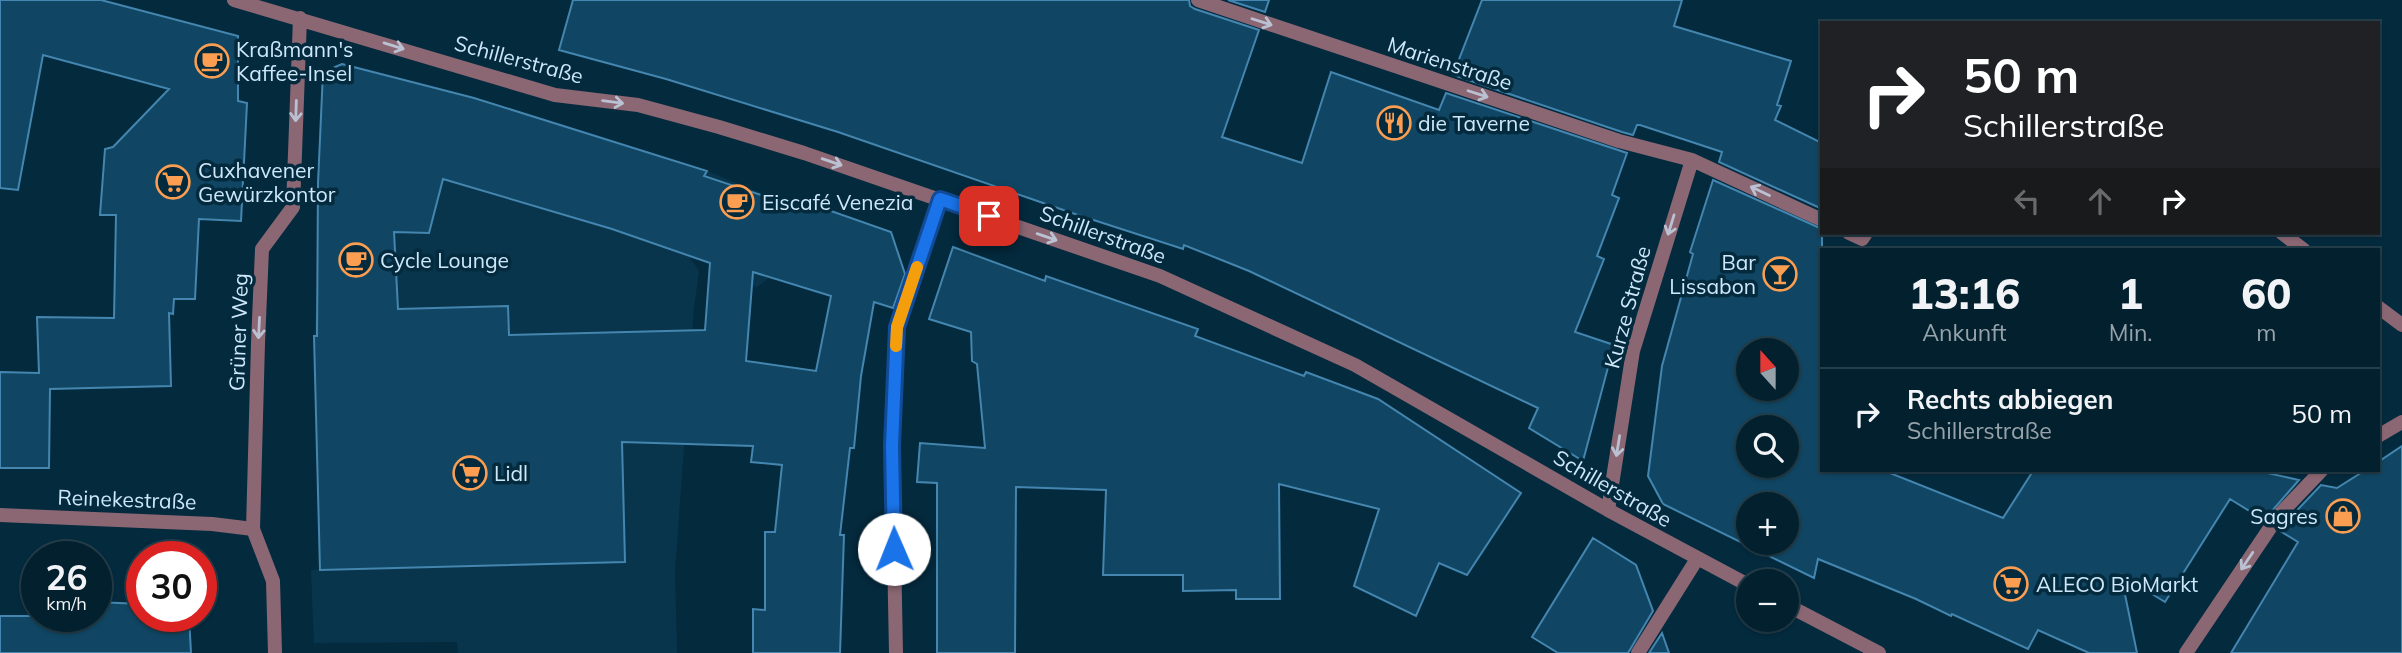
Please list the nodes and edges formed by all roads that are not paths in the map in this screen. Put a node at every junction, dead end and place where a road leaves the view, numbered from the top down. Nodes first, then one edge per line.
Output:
1 (234, 0) edge
2 (1198, 0) edge
3 (300, 18) junction
4 (1692, 160) junction
5 (940, 199) junction
6 (1820, 219) edge
7 (2284, 235) edge
8 (2301, 248) edge
9 (2380, 309) edge
10 (2402, 326) edge
11 (2402, 422) edge
12 (2380, 435) edge
13 (2320, 472) edge
14 (1608, 510) junction
15 (0, 515) edge
16 (253, 529) junction
17 (1698, 559) junction
18 (1736, 579) edge
19 (1799, 611) edge
20 (275, 653) edge
21 (896, 653) edge
22 (1637, 653) edge
23 (1879, 653) edge
24 (2186, 653) edge

1 - 3 street, Schillerstraße
2 -> 4 street, Marienstraße
3 -> 5 street, Schillerstraße
3 -> 16 street, Grüner Weg
6 -> 4 street, Marienstraße
4 -> 14 street, Kurze Straße
5 -> 14 street, Schillerstraße
5 - 21 street
7 - 8 street
9 - 10 street
11 - 12 street
13 -> 24 street
14 - 17 street, Schillerstraße
15 - 16 street, Reinekestraße
16 - 20 street, Grüner Weg
17 - 18 street, Schillerstraße
17 - 22 street
19 - 23 street

